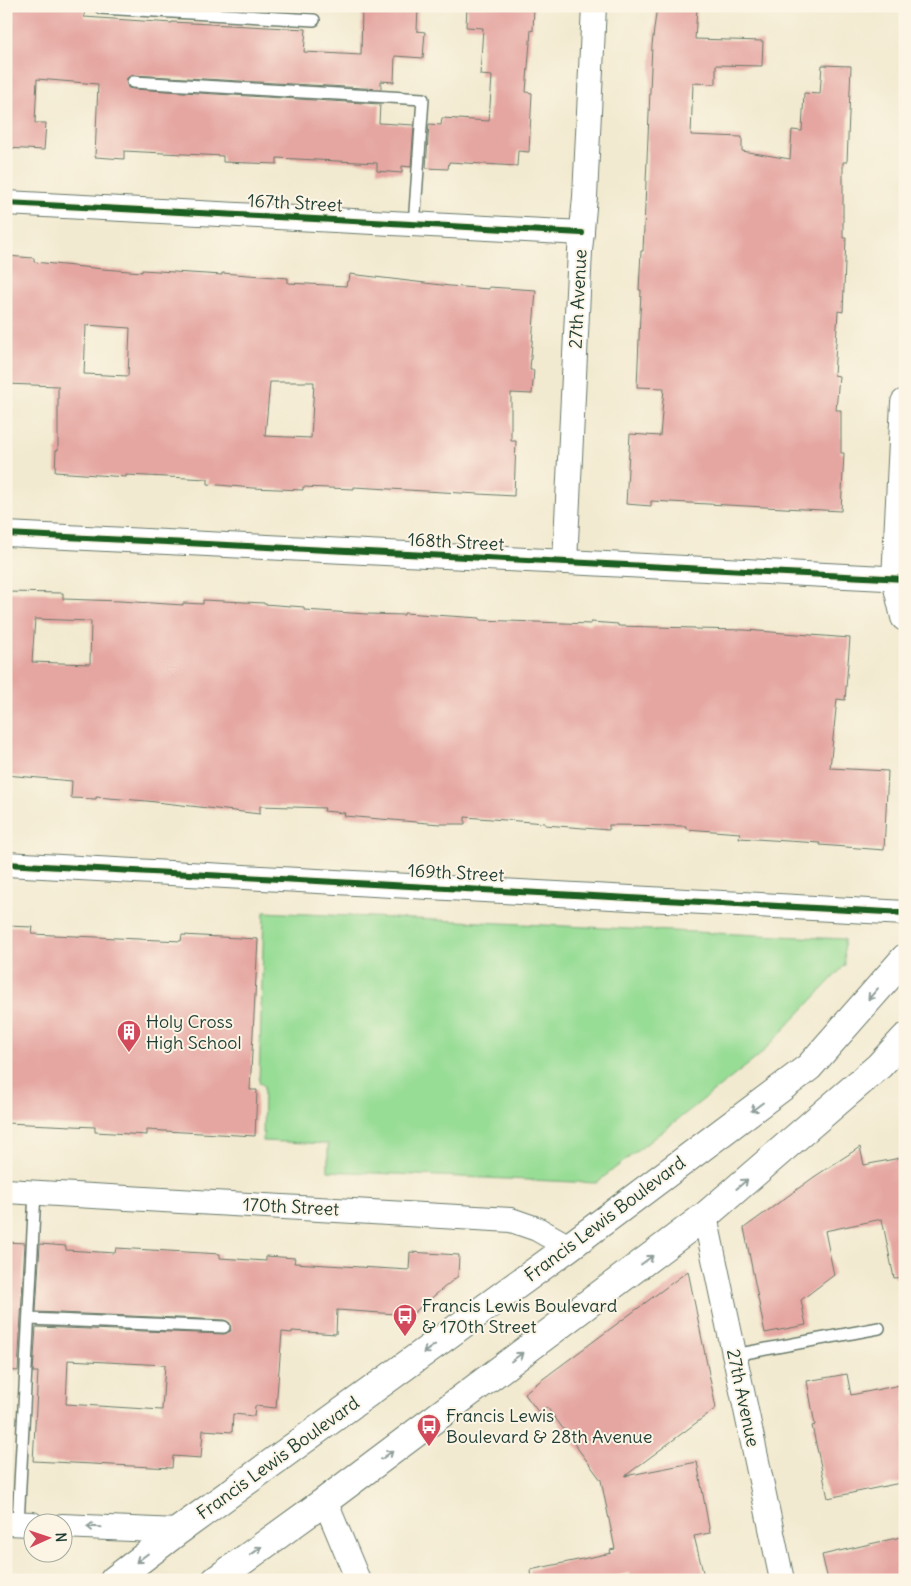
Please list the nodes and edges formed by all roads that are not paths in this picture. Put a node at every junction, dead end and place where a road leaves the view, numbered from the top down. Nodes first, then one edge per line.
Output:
1 (101, 6) edge
2 (594, 6) edge
3 (314, 20) dead end
4 (133, 82) dead end
5 (6, 204) edge
6 (414, 225) junction
7 (582, 233) junction
8 (905, 403) edge
9 (6, 534) edge
10 (565, 562) junction
11 (900, 579) edge
12 (905, 616) edge
13 (6, 864) edge
14 (905, 913) edge
15 (905, 958) edge
16 (905, 1038) edge
17 (892, 1067) edge
18 (6, 1191) edge
19 (35, 1192) junction
20 (705, 1216) junction
21 (569, 1247) junction
22 (29, 1319) junction
23 (224, 1327) dead end
24 (879, 1328) dead end
25 (734, 1355) junction
26 (324, 1502) junction
27 (19, 1524) edge
28 (72, 1526) edge
29 (178, 1531) junction
30 (114, 1580) edge
31 (216, 1580) edge
32 (358, 1580) edge
33 (782, 1580) edge

1 - 3 lane
2 - 7 street, 27th Avenue
4 - 6 lane
5 - 6 street, 167th Street
6 - 7 street, 167th Street
7 - 10 street, 27th Avenue
8 - 11 main road
9 - 10 street, 168th Street
10 - 11 street, 168th Street
11 - 12 main road
13 - 14 street, 169th Street
15 -> 21 main road, Francis Lewis Boulevard
16 - 17 main road
20 -> 17 main road
18 - 19 street, 170th Street
19 - 21 street, 170th Street
19 - 22 lane
20 - 25 street, 27th Avenue
26 -> 20 main road
21 -> 29 main road, Francis Lewis Boulevard
22 - 23 lane
22 - 27 lane
24 - 25 lane
25 - 33 street, 27th Avenue
31 -> 26 main road
26 - 32 street
29 -> 28 street
29 -> 30 main road, Francis Lewis Boulevard

